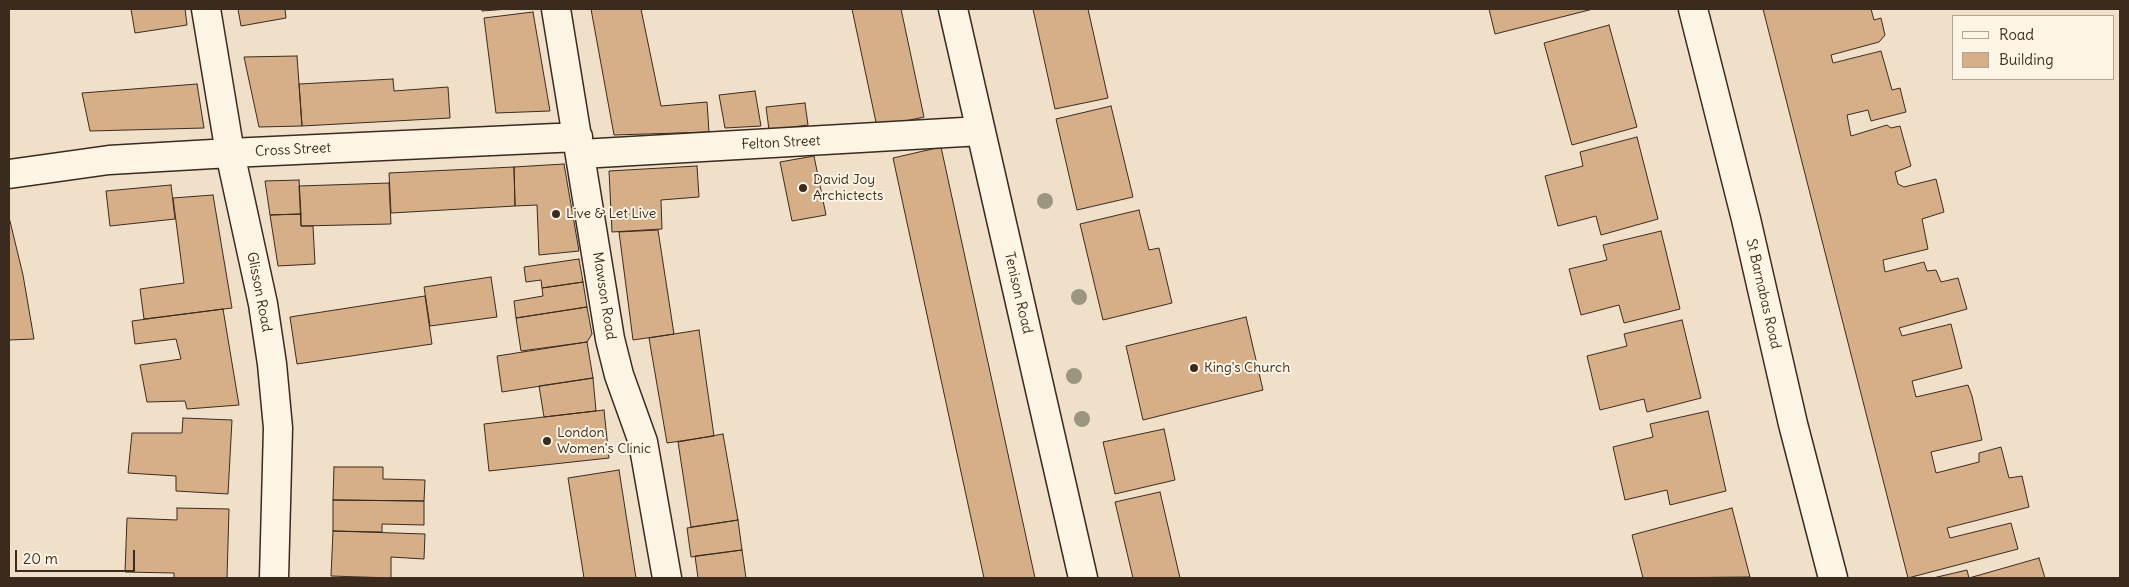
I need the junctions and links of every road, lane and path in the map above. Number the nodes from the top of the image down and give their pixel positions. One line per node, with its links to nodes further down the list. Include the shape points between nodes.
1 (206, 9): 7 (street, Glisson Road)
2 (556, 9): 6 (street, Mawson Road)
3 (953, 9): 5 (street, Tenison Road)
4 (1693, 9): 12 (street, St Barnabas Road, via 1793,424)
5 (981, 131): 6 (street, Felton Street); 11 (street, Tenison Road)
6 (579, 146): 7 (street, Cross Street); 10 (street, Mawson Road, via 610,339 643,442)
7 (230, 153): 8 (street, Cross Street, via 109,160); 9 (street, Glisson Road, via 263,304 272,364 278,428)
8 (9, 174)
9 (274, 578)
10 (667, 578)
11 (1083, 578)
12 (1834, 578)

